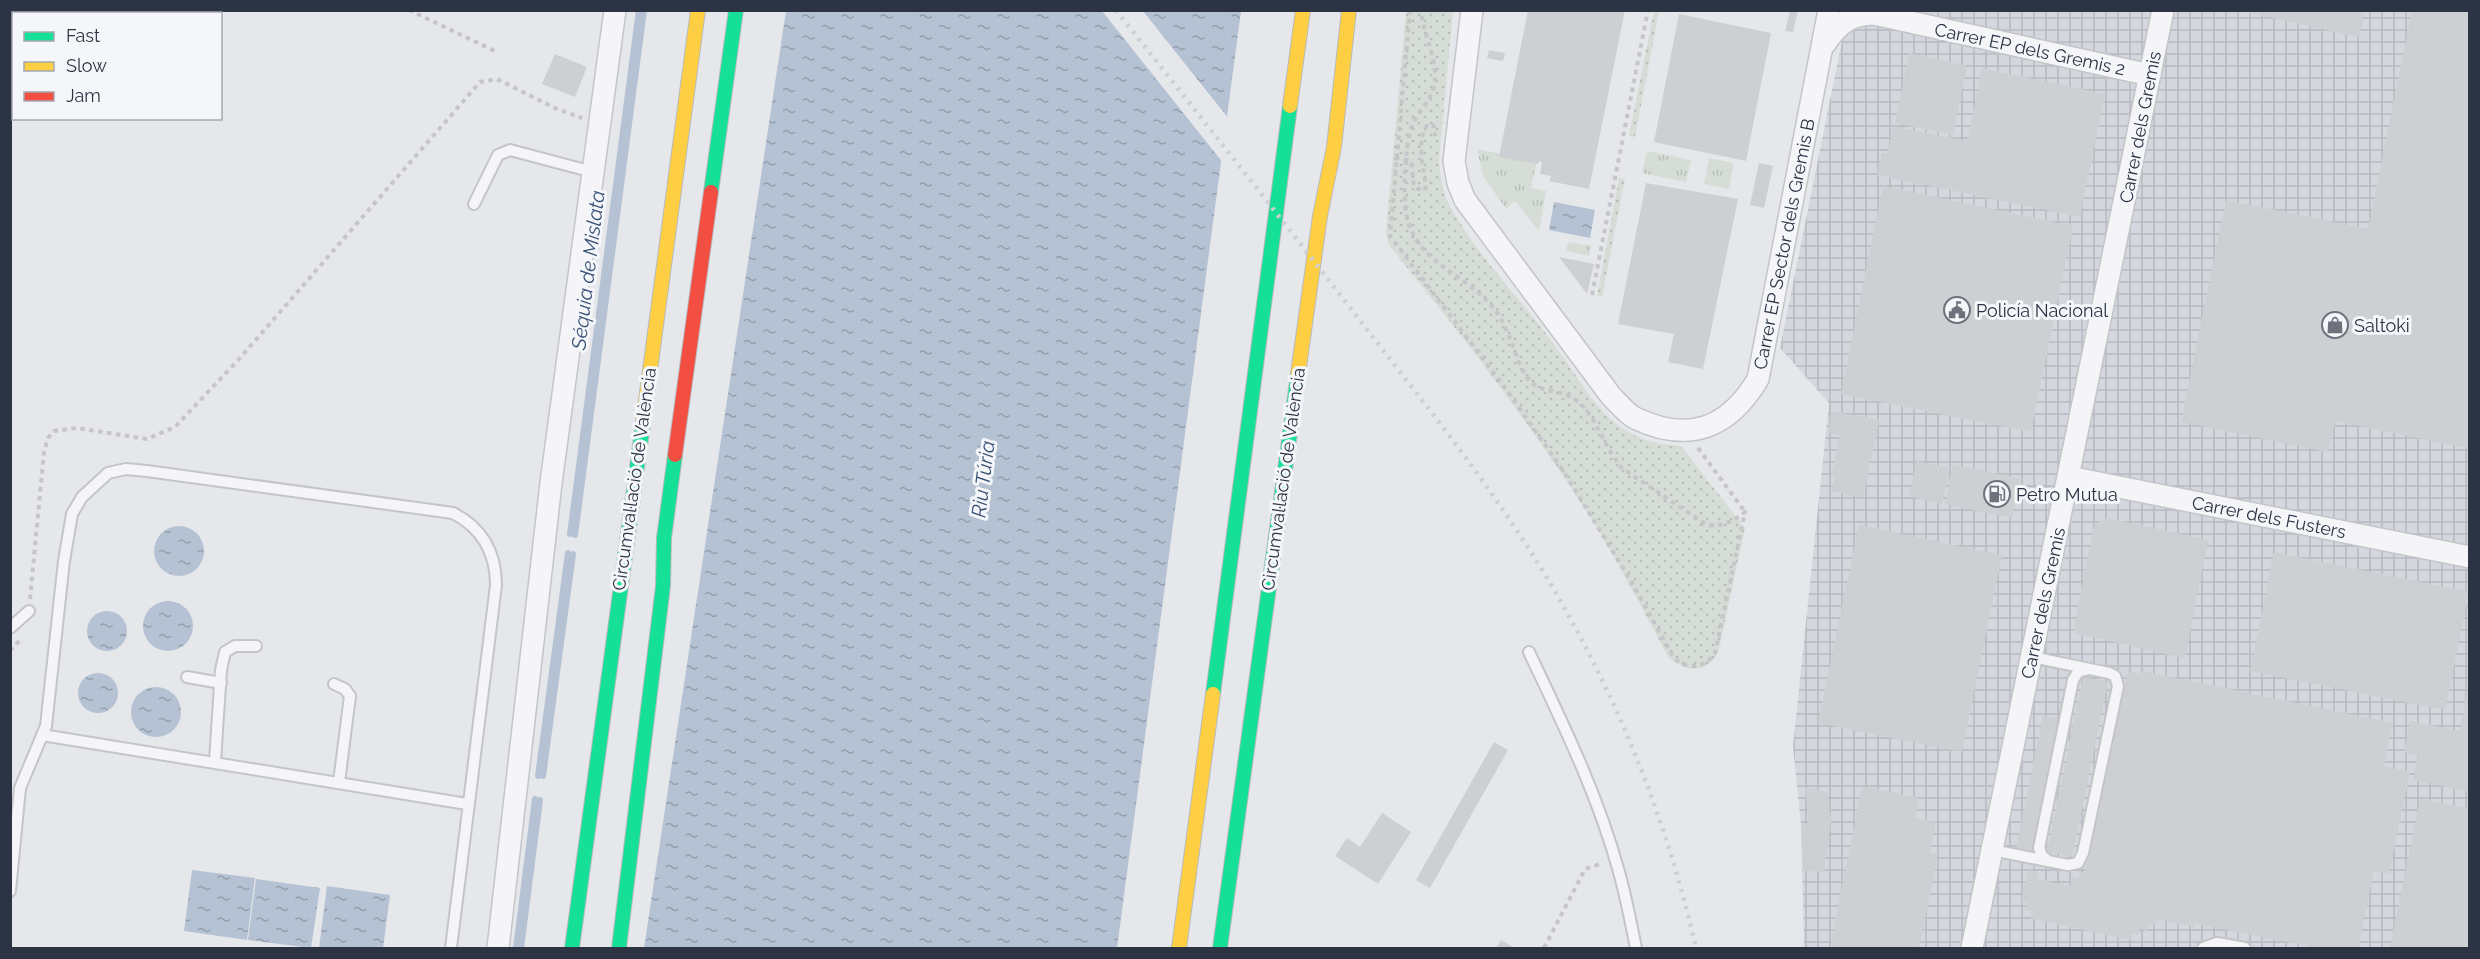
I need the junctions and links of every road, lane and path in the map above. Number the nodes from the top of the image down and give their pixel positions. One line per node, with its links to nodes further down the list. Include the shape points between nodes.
1 (409, 10): 14 (path)
2 (615, 10): 16 (street)
3 (698, 10): 51 (highway, Circumval·lació de València)
4 (736, 10): 26 (highway, Circumval·lació de València)
5 (1303, 10): 54 (highway)
6 (1410, 10): 18 (path)
7 (1472, 10): 22 (street, via 1454,161 1465,200 1611,396 1634,418)
8 (1648, 10): 21 (path)
9 (1829, 10): 13 (street, Carrer EP Sector dels Gremis B)
10 (2163, 10): 15 (street, Carrer dels Gremis)
11 (1870, 12): 13 (street, via 1841,23); 15 (street, Carrer EP dels Gremis 2)
12 (1351, 15): 55 (highway, Circumval·lació de València)
13 (1822, 48): 22 (street, Carrer EP Sector dels Gremis B, via 1758,379 1738,407 1713,426)
14 (497, 52)
15 (2150, 75): 23 (street, Carrer dels Gremis)
16 (600, 124): 19 (street); 29 (path, via 557,109 497,79 480,82 175,427 147,439 77,428 54,431 44,452)
17 (1436, 146): 18 (path, via 1435,130 1428,124 1423,131 1423,191 1414,187 1411,161)
18 (1395, 158): 25 (path, via 1390,236 1395,246 1506,389 1564,472 1670,652 1682,665 1700,665 1714,653)
19 (593, 172): 20 (lane, via 510,150 498,155); 50 (street, via 551,483)
20 (474, 204)
21 (1592, 295)
22 (1685, 436): 24 (path)
23 (2069, 477): 27 (street, Carrer dels Fusters); 34 (street, Carrer dels Gremis)
24 (1745, 512)
25 (1742, 525)
26 (664, 538): 28 (highway); 53 (highway, Circumval·lació de València, via 663,586)
27 (2469, 557)
28 (648, 586)
29 (29, 611): 30 (lane); 32 (path, via 21,641)
30 (10, 628)
31 (256, 646): 37 (lane, via 235,646 225,652)
32 (10, 651)
33 (1529, 652): 44 (lane, via 1573,743)
34 (2032, 657): 35 (lane); 43 (street, Carrer dels Gremis)
35 (2089, 669): 45 (lane, via 2078,672 2071,692 2039,848); 45 (lane, via 2115,676 2118,686 2081,859 2074,866)
36 (187, 677): 37 (lane)
37 (221, 683): 40 (lane)
38 (334, 684): 41 (lane, via 350,696)
39 (42, 735): 40 (lane); 42 (lane, via 72,514 82,496 108,473 147,471 453,513 469,521 481,534 496,568); 47 (lane, via 20,788)
40 (215, 761): 41 (lane)
41 (339, 782): 42 (lane)
42 (467, 804): 49 (lane)
43 (1992, 850): 45 (lane); 48 (street, Carrer dels Gremis)
44 (1615, 858): 56 (path, via 1585,870); 57 (lane)
45 (2050, 862)
46 (596, 883): 52 (highway)
47 (10, 891)
48 (1977, 947)
49 (451, 948)
50 (498, 948)
51 (572, 948)
52 (583, 948)
53 (619, 948)
54 (1179, 948)
55 (1220, 948)
56 (1544, 948)
57 (1636, 948)
58 (2203, 948): 59 (lane, via 2217,943)
59 (2245, 948)

